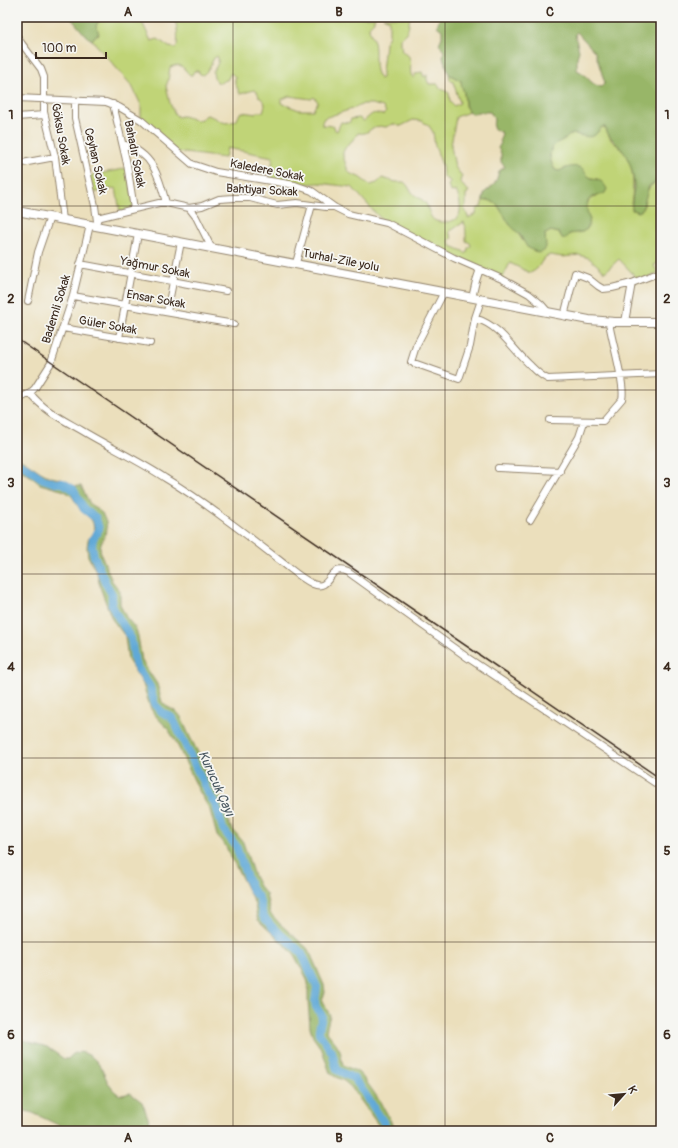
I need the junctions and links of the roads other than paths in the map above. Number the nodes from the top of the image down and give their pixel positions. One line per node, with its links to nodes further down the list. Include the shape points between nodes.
1 (17, 36): 3 (street, Göksu Sokak, via 41,69 45,85)
2 (17, 98): 3 (street, Kaledere Sokak)
3 (44, 100): 4 (street, Kaledere Sokak); 6 (street, Göksu Sokak)
4 (75, 101): 5 (street, Kaledere Sokak); 19 (street, Ceyhan Sokak, via 75,118)
5 (113, 104): 8 (street, Bahadır Sokak); 13 (street, Kaledere Sokak, via 141,120 192,164 216,172 295,184 312,191)
6 (44, 115): 7 (street); 9 (street, Göksu Sokak)
7 (17, 117)
8 (123, 144): 11 (street, via 138,151 150,162 160,180); 15 (street, Bahadır Sokak)
9 (55, 157): 10 (street); 18 (street, Göksu Sokak)
10 (17, 164)
11 (166, 203): 14 (street); 15 (street)
12 (312, 205): 13 (street, Bahtiyar Sokak); 14 (street, Bahtiyar Sokak, via 292,202 277,205 250,198 234,198 219,199); 23 (street)
13 (334, 207): 25 (street, Kaledere Sokak, via 356,217 387,224)
14 (190, 208): 22 (street)
15 (134, 209): 19 (street)
16 (17, 211): 17 (main road, Turhal-Zile yolu)
17 (50, 217): 18 (main road, Turhal-Zile yolu); 35 (street, via 38,252)
18 (63, 220): 19 (main road, Turhal-Zile yolu)
19 (94, 223): 20 (main road, Turhal-Zile yolu); 24 (street, Bademli Sokak)
20 (138, 234): 21 (main road, Turhal-Zile yolu); 27 (street)
21 (181, 242): 22 (main road, Turhal-Zile yolu); 28 (street)
22 (211, 247): 23 (main road, Turhal-Zile yolu)
23 (296, 263): 31 (main road, Turhal-Zile yolu)
24 (80, 264): 27 (street, Yağmur Sokak); 32 (street, Bademli Sokak)
25 (480, 269): 33 (street); 38 (street, Kaledere Sokak, via 529,294)
26 (661, 272): 29 (street)
27 (130, 273): 28 (street, Yağmur Sokak); 36 (street)
28 (173, 281): 30 (street, Yağmur Sokak); 37 (street)
29 (632, 283): 39 (street, via 603,289 588,278 575,273); 42 (street)
30 (226, 291)
31 (444, 292): 33 (main road, Turhal-Zile yolu); 40 (street, via 410,362 459,379 470,346)
32 (73, 296): 36 (street, Ensar Sokak); 45 (street, Bademli Sokak)
33 (472, 298): 34 (main road, Turhal-Zile yolu)
34 (482, 300): 38 (main road, Turhal-Zile yolu); 40 (street)
35 (28, 301)
36 (125, 305): 37 (street, Ensar Sokak); 46 (street)
37 (167, 312): 44 (street, Ensar Sokak)
38 (548, 312): 39 (main road, Turhal-Zile yolu)
39 (564, 316): 41 (main road, Turhal-Zile yolu)
40 (475, 318): 49 (street, via 494,327 545,378)
41 (609, 322): 42 (main road, Turhal-Zile yolu); 49 (street)
42 (625, 322): 43 (main road, Turhal-Zile yolu)
43 (661, 322)
44 (234, 324)
45 (63, 328): 46 (street, Güler Sokak); 50 (street, Bademli Sokak, via 50,365)
46 (119, 338): 47 (street, Güler Sokak)
47 (150, 343)
48 (661, 374): 49 (street)
49 (620, 376): 53 (street, via 622,399 605,421)
50 (30, 393): 51 (street); 57 (street, via 49,411 166,478 313,584 323,585 337,570 348,572 468,658)
51 (17, 400)
52 (550, 420): 53 (street)
53 (584, 422): 55 (street, via 579,437)
54 (498, 468): 55 (street)
55 (560, 471): 56 (street)
56 (530, 520)
57 (661, 787)

